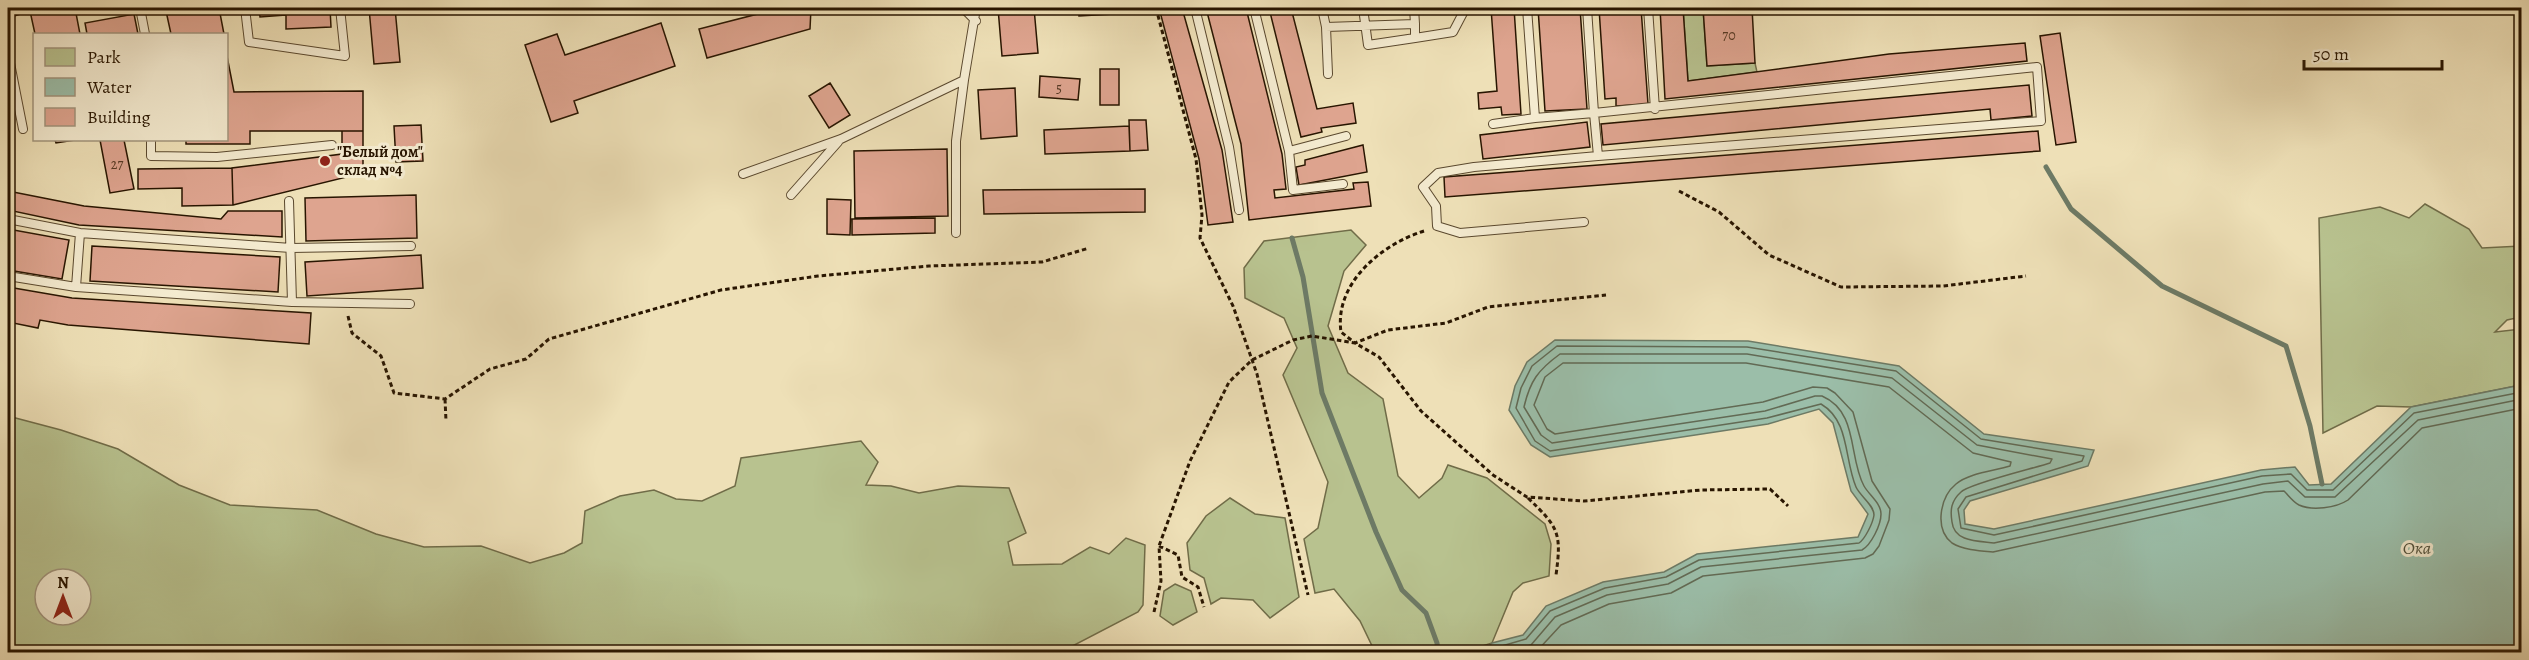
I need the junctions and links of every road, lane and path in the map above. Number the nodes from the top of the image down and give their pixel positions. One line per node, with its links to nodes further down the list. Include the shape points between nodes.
1 (140, 8): 20 (lane)
2 (245, 8): 3 (lane, via 249,42 345,56)
3 (340, 8)
4 (963, 8): 16 (lane)
5 (976, 8): 16 (lane)
6 (1155, 8): 58 (path, via 1196,159 1202,215 1200,238 1233,306)
7 (1195, 8): 41 (lane, via 1229,147)
8 (1254, 8): 34 (lane)
9 (1322, 8): 18 (lane)
10 (1363, 8): 19 (lane)
11 (1414, 8): 17 (lane)
12 (1462, 8): 21 (lane, via 1453,32)
13 (1527, 8): 27 (lane)
14 (1587, 8): 26 (lane)
15 (1648, 8): 25 (lane)
16 (976, 21): 24 (lane)
17 (1415, 24): 19 (lane); 21 (lane)
18 (1326, 27): 19 (lane); 23 (lane)
19 (1365, 27): 21 (lane, via 1368,45)
20 (145, 33)
21 (1415, 38)
22 (8, 53): 29 (lane)
23 (1328, 74)
24 (964, 80): 31 (lane); 46 (lane, via 956,141)
25 (1655, 108): 26 (lane); 35 (lane, via 2037,67 2041,121)
26 (1594, 113): 27 (lane); 35 (lane)
27 (1535, 118): 28 (lane)
28 (1493, 124)
29 (23, 129)
30 (1347, 136): 34 (lane)
31 (841, 139): 36 (lane); 39 (lane)
32 (151, 141): 33 (lane, via 151,156 217,157)
33 (332, 145)
34 (1289, 151): 37 (lane, via 1293,190)
35 (1598, 156): 44 (lane, via 1438,173 1423,186 1436,206)
36 (743, 174)
37 (1343, 184)
38 (1679, 191): 51 (path, via 1719,212 1769,255 1841,287 1943,286)
39 (791, 195)
40 (289, 201): 48 (lane)
41 (1239, 210)
42 (8, 219): 45 (lane)
43 (1584, 222): 44 (lane, via 1460,233)
44 (1437, 226): 57 (path, via 1410,235 1357,275 1344,299 1340,320 1341,332)
45 (80, 233): 48 (lane); 52 (lane)
46 (956, 233)
47 (411, 246): 48 (lane)
48 (291, 248): 54 (lane)
49 (1089, 248): 59 (path, via 1042,262 930,266 721,290 549,339 526,359 490,369)
50 (8, 276): 52 (lane)
51 (2026, 276)
52 (76, 287): 54 (lane)
53 (1606, 295): 57 (path, via 1488,307 1446,323 1388,330)
54 (292, 302): 55 (lane)
55 (345, 303): 56 (lane); 59 (path, via 352,333 381,356 394,393)
56 (410, 304)
57 (1355, 343): 58 (path, via 1312,336 1293,340); 61 (path, via 1379,357 1421,411 1493,475)
58 (1252, 360): 63 (path, via 1228,382 1190,461); 65 (path)
59 (445, 399): 60 (path)
60 (446, 421)
61 (1527, 497): 62 (path, via 1584,501 1701,490 1770,489); 64 (path, via 1552,521 1560,544)
62 (1788, 506)
63 (1159, 546): 66 (path, via 1178,555 1182,577 1198,587); 67 (path, via 1161,581)
64 (1556, 575)
65 (1308, 595)
66 (1204, 608)
67 (1154, 612)

